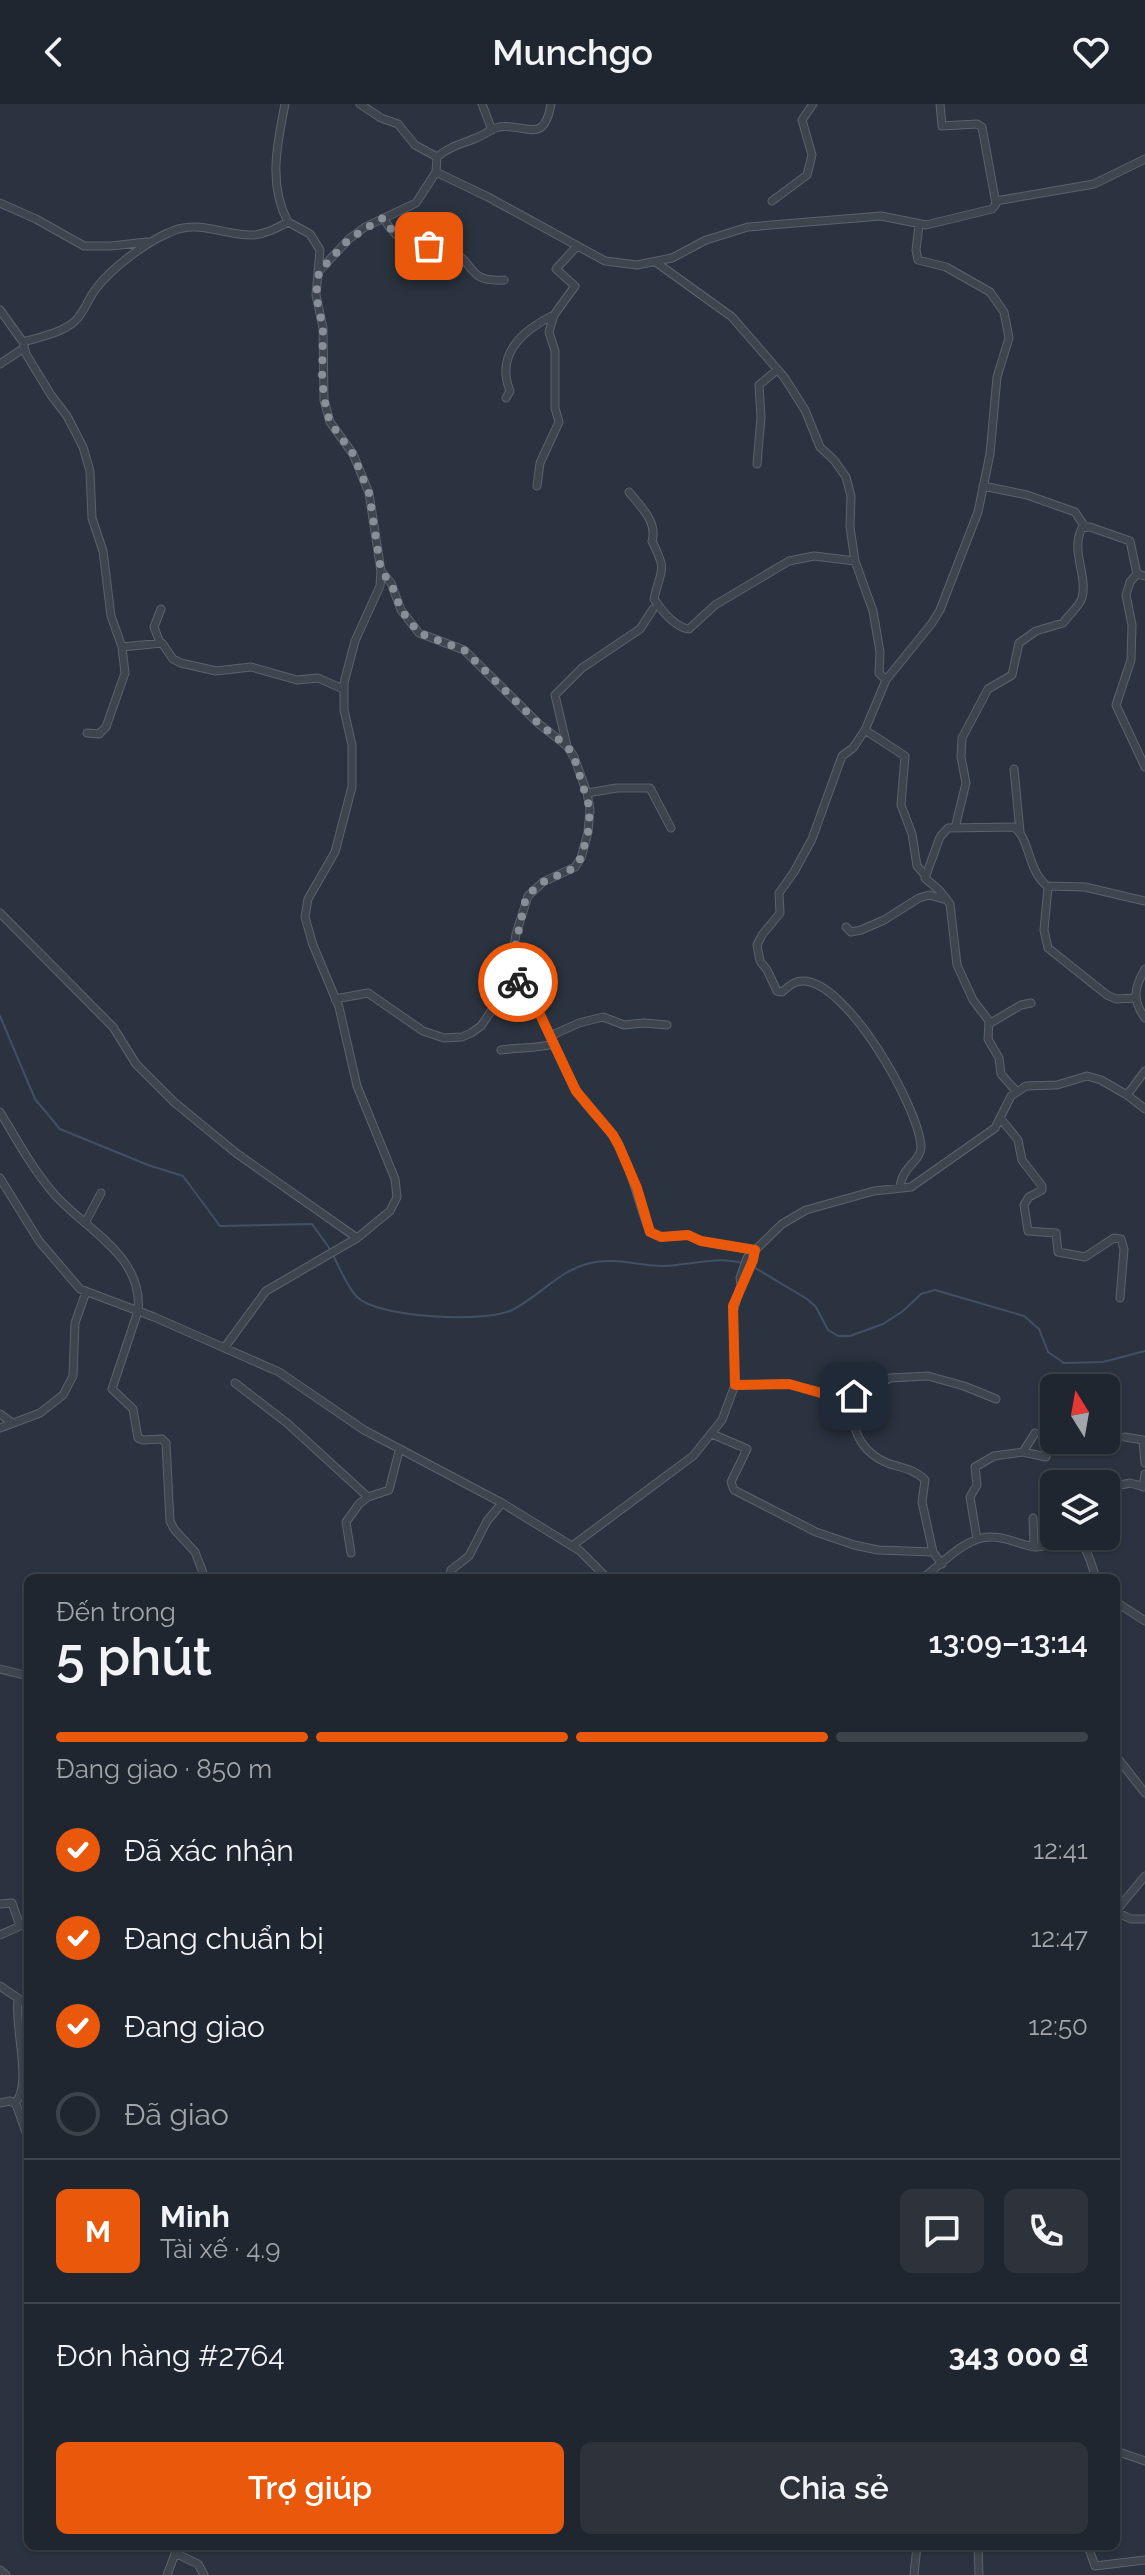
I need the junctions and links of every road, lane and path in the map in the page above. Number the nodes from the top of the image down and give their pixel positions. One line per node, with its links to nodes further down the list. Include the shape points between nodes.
1 (285, 104): 15 (street, via 274,176)
2 (360, 104): 8 (street, via 398,124 415,145)
3 (482, 104): 7 (street)
4 (551, 104): 7 (street, via 546,122 535,131)
5 (813, 104): 11 (street, via 802,120 812,153 807,175)
6 (940, 104): 12 (street, via 942,126 982,127)
7 (492, 130): 8 (street)
8 (437, 157): 10 (street)
9 (1145, 159): 12 (street, via 1094,184)
10 (436, 172): 14 (street, via 416,203); 18 (street)
11 (772, 201)
12 (996, 201): 16 (street, via 990,210)
13 (0, 203): 17 (street, via 84,246)
14 (383, 218): 20 (street, via 349,239); 21 (street, via 406,243 449,250 480,278)
15 (288, 222): 17 (street, via 253,235 186,226); 20 (street, via 319,244)
16 (919, 225): 19 (street, via 881,216 748,227); 30 (street, via 918,260 946,267 990,292 1004,312 1009,343 997,377)
17 (151, 241): 24 (street, via 102,281 76,320)
18 (577, 246): 19 (street, via 611,263); 23 (street, via 556,269 575,286)
19 (657, 263): 26 (street, via 732,317)
20 (319, 272): 34 (street, via 316,295 323,328 326,409 369,493)
21 (504, 280)
22 (0, 310): 24 (street)
23 (554, 315): 27 (street, via 532,327 506,357); 29 (street, via 549,332 559,422 540,463)
24 (24, 345): 25 (street); 39 (street, via 84,452 111,616)
25 (0, 364)
26 (777, 370): 28 (street, via 759,385); 33 (street, via 805,410 820,447 851,489)
27 (506, 398)
28 (757, 464)
29 (537, 486)
30 (983, 486): 32 (street, via 1075,512); 40 (street, via 940,610)
31 (629, 492): 33 (street, via 653,524 652,541 661,555 663,568 654,599 684,629 789,561 814,556)
32 (1085, 527): 35 (street, via 1130,541); 49 (street, via 1077,543 1081,601 1063,623 1019,643 1012,675 988,689 962,738 966,783)
33 (855, 561): 40 (street, via 873,611 879,671)
34 (381, 571): 41 (street, via 379,591 355,641); 44 (street, via 419,633 464,650)
35 (1141, 575): 45 (street, via 1130,582 1126,595 1131,660 1116,705)
36 (161, 609): 38 (street, via 154,627)
37 (653, 609): 44 (street, via 640,629 582,668 555,695)
38 (160, 643): 39 (street); 41 (street, via 177,662 216,671 251,667 297,680 318,678)
39 (122, 647): 43 (street, via 124,680 106,727 99,734)
40 (886, 680): 42 (street)
41 (343, 689): 60 (street, via 352,787 335,852 305,913)
42 (865, 730): 51 (street, via 905,756 901,805 917,866); 74 (street, via 841,759 812,839 779,893 780,913 759,939 757,952 777,991 803,981 837,997 886,1063 911,1107 921,1146 903,1173)
43 (87, 733)
44 (567, 746): 47 (street)
45 (1145, 767)
46 (1014, 769): 50 (street)
47 (587, 793): 48 (street, via 650,788); 58 (street, via 589,823 581,858 528,896)
48 (671, 828)
49 (955, 828): 50 (street, via 1011,826); 51 (street, via 940,837)
50 (1020, 832): 52 (street, via 1040,881)
51 (925, 875): 53 (street)
52 (1048, 887): 54 (street, via 1085,887); 59 (street, via 1048,948 1107,995)
53 (947, 900): 56 (street, via 927,895 861,930); 63 (street, via 957,965)
54 (1145, 901)
55 (0, 913): 77 (street, via 113,1027 136,1064 174,1102)
56 (846, 927)
57 (1145, 969): 59 (street)
58 (509, 975): 60 (street, via 485,1021 462,1037 423,1031 366,992); 65 (street, via 536,1006)
59 (1135, 998): 62 (street)
60 (335, 999): 77 (street, via 357,1086 397,1189 390,1211)
61 (1031, 1003): 63 (street)
62 (1145, 1018)
63 (989, 1024): 68 (street, via 988,1039 1001,1074)
64 (667, 1025): 65 (street, via 624,1025 603,1017 579,1023)
65 (552, 1040): 66 (street, via 537,1049); 78 (street, via 576,1091 619,1146 650,1232 661,1237 688,1235)
66 (501, 1050)
67 (1145, 1071): 69 (street)
68 (1016, 1091): 69 (street, via 1087,1076); 72 (street)
69 (1127, 1095): 70 (street)
70 (1145, 1109)
71 (0, 1112): 76 (street, via 44,1181)
72 (1001, 1119): 74 (street, via 919,1182); 80 (street, via 1018,1140 1022,1160 1042,1189 1024,1205 1028,1231 1056,1233 1058,1252 1085,1257 1114,1238 1121,1239)
73 (0, 1178): 79 (street, via 51,1257)
74 (900, 1188): 78 (street, via 806,1210 782,1224)
75 (101, 1193): 76 (street)
76 (85, 1223): 81 (street, via 122,1257 136,1288)
77 (357, 1238): 82 (street, via 265,1292)
78 (754, 1252): 84 (street, via 733,1312)
79 (86, 1292): 81 (street); 88 (street, via 75,1321 68,1387 54,1405)
80 (1120, 1298)
81 (138, 1311): 82 (street); 111 (street, via 112,1389 133,1409 138,1438 166,1443 170,1521 195,1552)
82 (225, 1347): 93 (street, via 279,1372)
83 (235, 1383): 100 (street)
84 (735, 1385): 85 (street, via 789,1384); 91 (street)
85 (850, 1396): 86 (street, via 890,1378 928,1376); 108 (street, via 852,1423 871,1454 924,1477 922,1502)
86 (996, 1399)
87 (0, 1414): 88 (street)
88 (11, 1422): 89 (street)
89 (0, 1428)
90 (1035, 1433): 94 (street)
91 (712, 1434): 104 (street, via 682,1465); 108 (street, via 746,1448 731,1482 734,1490 816,1532 854,1545)
92 (1125, 1437): 96 (street, via 1143,1440)
93 (399, 1451): 100 (street, via 389,1490); 101 (street)
94 (1023, 1452): 95 (street); 103 (street, via 994,1456 975,1467 977,1485 970,1497)
95 (1046, 1457)
96 (1145, 1463)
97 (1145, 1474): 99 (street)
98 (1120, 1485): 99 (street)
99 (1144, 1487)
100 (368, 1497): 109 (street, via 346,1522)
101 (502, 1503): 104 (street); 112 (street, via 469,1556)
102 (1033, 1518): 105 (street)
103 (977, 1539): 105 (street); 110 (street)
104 (572, 1546): 113 (street)
105 (1034, 1546): 106 (street)
106 (1040, 1547)
107 (1086, 1550): 115 (street)
108 (933, 1552): 110 (street)
109 (351, 1553)
110 (942, 1564): 114 (street)
111 (203, 1574)
112 (450, 1574)
113 (603, 1574)
114 (928, 1574)
115 (1095, 1574)
116 (1120, 1605): 117 (street)
117 (1145, 1621)
118 (0, 1669): 119 (street)
119 (24, 1675)
120 (1120, 1761): 121 (street)
121 (1145, 1793)
122 (1145, 1876): 124 (street)
123 (0, 1904): 127 (street, via 12,1903 20,1927)
124 (1120, 1907)
125 (1120, 1914): 126 (street)
126 (1145, 1919)
127 (0, 1935)
128 (0, 1986): 129 (street)
129 (18, 2000): 130 (street); 132 (street, via 23,2082)
130 (24, 2003)
131 (0, 2103): 132 (street)
132 (15, 2103): 133 (street)
133 (24, 2127)
134 (1120, 2452): 135 (street)
135 (1145, 2461)
136 (177, 2550): 143 (street); 144 (street)
137 (917, 2550): 145 (street)
138 (978, 2550): 146 (street)
139 (1089, 2550): 140 (street, via 1095,2566)
140 (1145, 2560)
141 (0, 2570): 142 (street)
142 (6, 2575)
143 (167, 2575)
144 (204, 2575)
145 (914, 2575)
146 (979, 2575)

